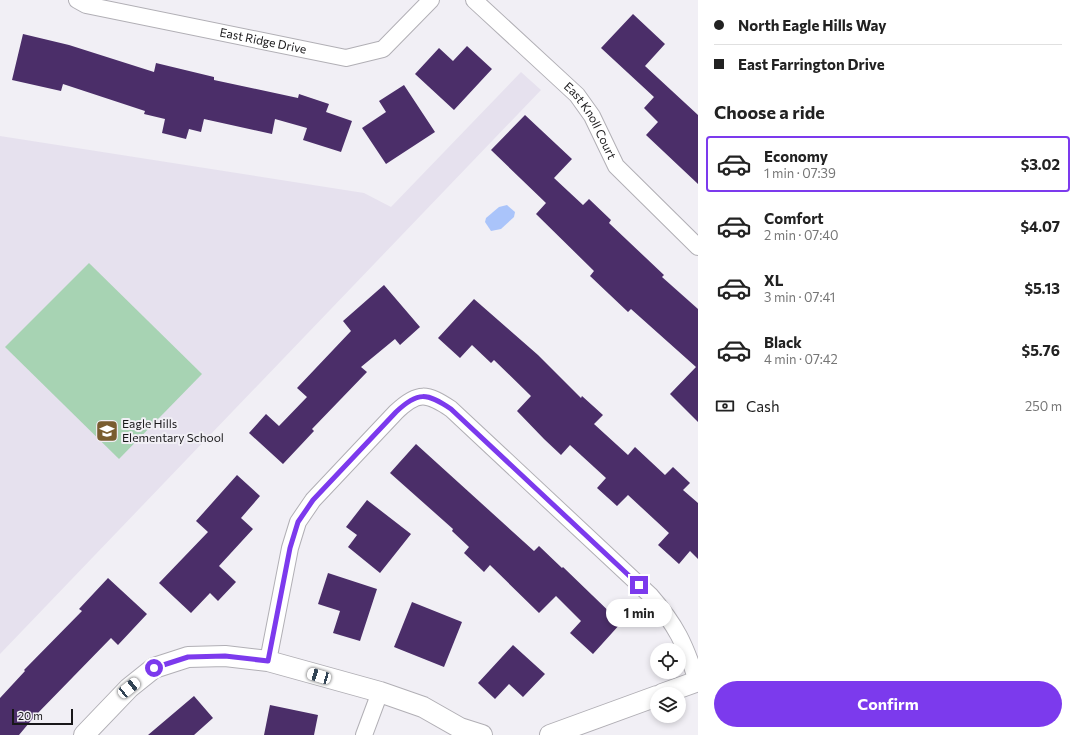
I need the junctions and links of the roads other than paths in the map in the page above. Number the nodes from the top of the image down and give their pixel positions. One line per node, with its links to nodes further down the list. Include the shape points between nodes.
1 (77, 0): 2 (street, East Ridge Drive, via 86,5 346,58 383,49)
2 (431, 0)
3 (474, 0): 4 (street, East Knoll Court, via 577,95 592,116 616,166)
4 (698, 247)
5 (268, 661): 6 (street, via 290,548 298,522 313,500 396,412 409,400 422,395 436,399 451,409 650,595 669,617 685,646); 8 (street); 10 (street, via 225,656 188,657 154,668 129,688)
6 (698, 681): 7 (street)
7 (681, 687)
8 (380, 692): 11 (street); 12 (street, via 424,707 460,728)
9 (650, 699): 13 (street)
10 (84, 735)
11 (364, 735)
12 (482, 735)
13 (550, 735)

